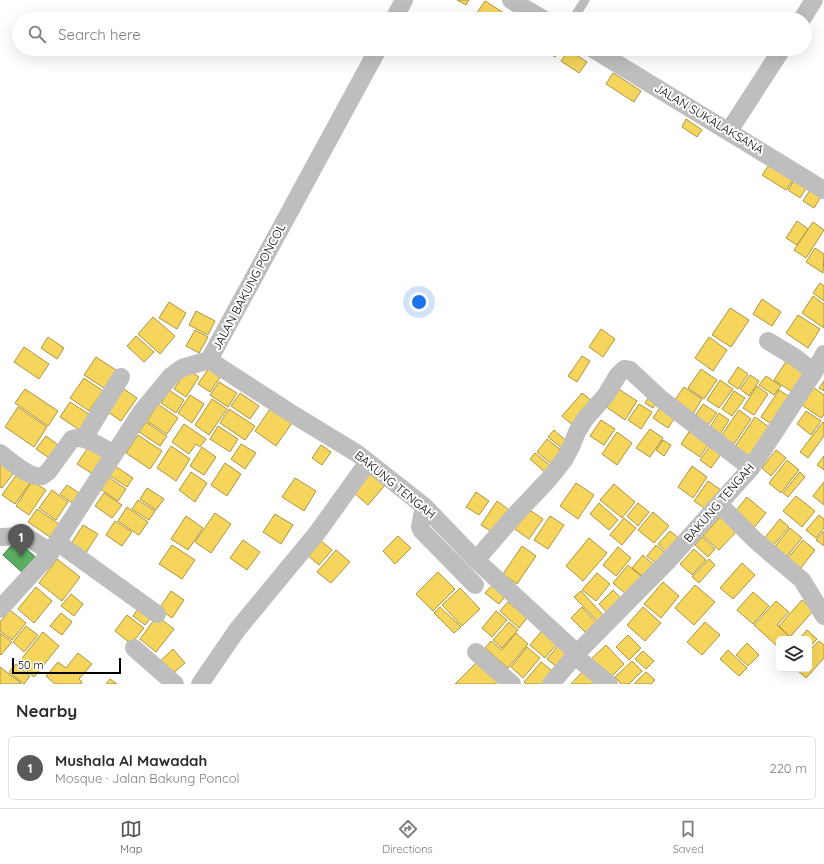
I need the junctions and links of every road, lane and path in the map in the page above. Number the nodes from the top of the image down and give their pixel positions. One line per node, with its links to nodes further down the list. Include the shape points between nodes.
1 (404, 0): 5 (street)
2 (511, 0): 6 (street)
3 (814, 0): 8 (street)
4 (583, 3): 7 (lane)
5 (398, 12)
6 (531, 12)
7 (577, 12)
8 (806, 12)
9 (374, 56): 16 (street, JALAN BAKUNG PONCOL)
10 (606, 56): 12 (street, JALAN SUKALAKSANA)
11 (778, 56): 12 (street)
12 (731, 128): 13 (street, JALAN SUKALAKSANA)
13 (824, 190)
14 (768, 341): 17 (street)
15 (824, 354): 17 (street, BAKUNG TENGAH)
16 (209, 360): 21 (street, JALAN BAKUNG PONCOL, via 182,368 171,376 142,411); 22 (street, BAKUNG TENGAH)
17 (814, 372): 23 (street, BAKUNG TENGAH)
18 (121, 377): 19 (street)
19 (84, 438): 20 (street, via 72,439 48,472 42,476 25,471); 21 (street)
20 (0, 453)
21 (114, 454): 27 (street, JALAN BAKUNG PONCOL)
22 (368, 462): 25 (street, BAKUNG TENGAH); 37 (street, via 317,533 237,630)
23 (751, 468): 24 (street, BAKUNG TENGAH); 28 (street, via 661,399 630,370 624,369 585,419 564,460)
24 (720, 505): 32 (street, via 756,541 802,580); 35 (street, BAKUNG TENGAH)
25 (424, 506): 28 (street, BAKUNG TENGAH); 29 (street, via 420,526 422,531)
26 (0, 537): 27 (street, via 24,536)
27 (54, 547): 30 (street, JALAN BAKUNG PONCOL); 31 (street)
28 (476, 560): 35 (street, BAKUNG TENGAH)
29 (475, 585)
30 (0, 610)
31 (157, 614)
32 (824, 616)
33 (134, 648): 36 (street)
34 (476, 652): 38 (street)
35 (576, 655): 39 (street, BAKUNG TENGAH); 40 (street, BAKUNG TENGAH)
36 (175, 684)
37 (200, 684)
38 (512, 684)
39 (551, 684)
40 (609, 684)

